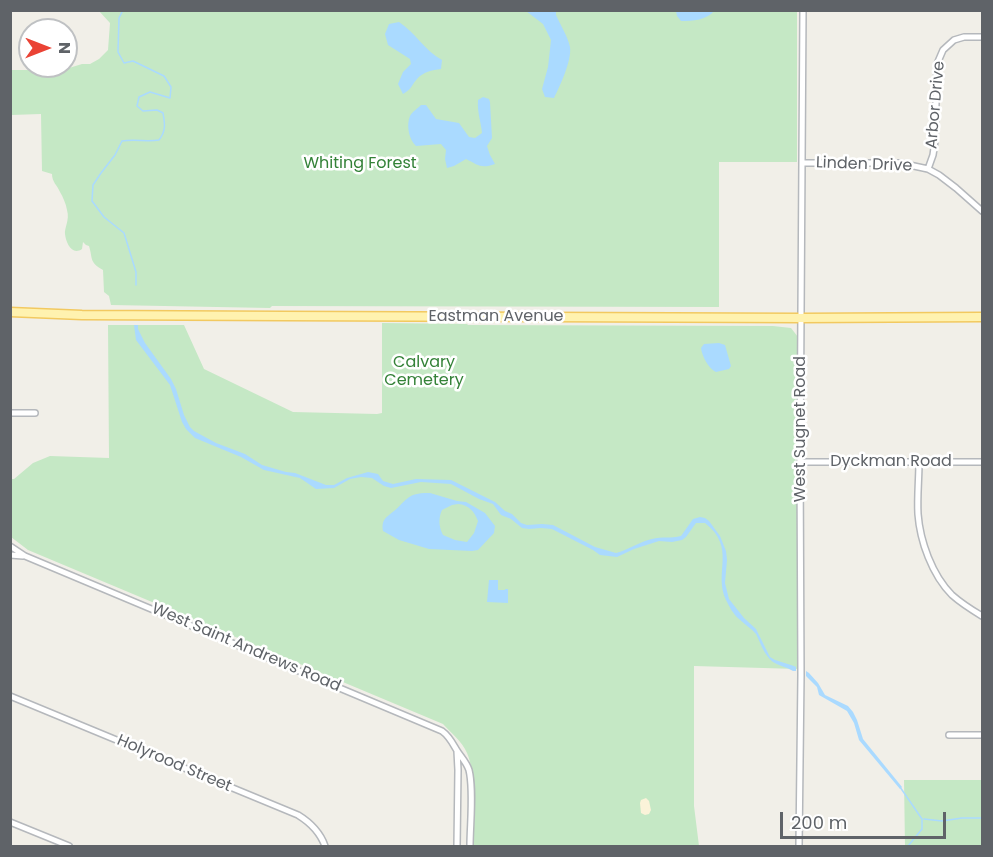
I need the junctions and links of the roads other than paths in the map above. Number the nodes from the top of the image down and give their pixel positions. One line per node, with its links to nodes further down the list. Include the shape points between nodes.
1 (803, 10): 3 (street, West Sugnet Road)
2 (982, 37): 4 (street, Arbor Drive, via 954,40 936,64 936,141)
3 (802, 163): 4 (street, Linden Drive, via 900,163); 8 (street, West Sugnet Road)
4 (928, 169): 5 (street, Linden Drive)
5 (982, 211)
6 (10, 312): 8 (main road, Eastman Avenue)
7 (982, 317): 8 (main road, Eastman Avenue)
8 (802, 318): 11 (street, West Sugnet Road)
9 (10, 413): 10 (street)
10 (35, 413)
11 (800, 462): 12 (street, Dyckman Road); 27 (street, West Sugnet Road)
12 (919, 462): 13 (street, Dyckman Road); 17 (street, via 918,514 928,554 952,594)
13 (982, 462)
14 (10, 546): 16 (street, West Saint Andrews Road)
15 (10, 555): 16 (street, West Saint Andrews Road)
16 (25, 556): 21 (street, West Saint Andrews Road, via 434,726 449,737)
17 (982, 616)
18 (10, 696): 24 (street, Holyrood Street, via 298,815 313,825)
19 (949, 735): 20 (street)
20 (982, 735)
21 (457, 751): 25 (street); 26 (street, West Saint Andrews Road, via 464,758 471,784)
22 (10, 822): 23 (street)
23 (69, 846)
24 (326, 846)
25 (457, 846)
26 (470, 846)
27 (799, 846)

